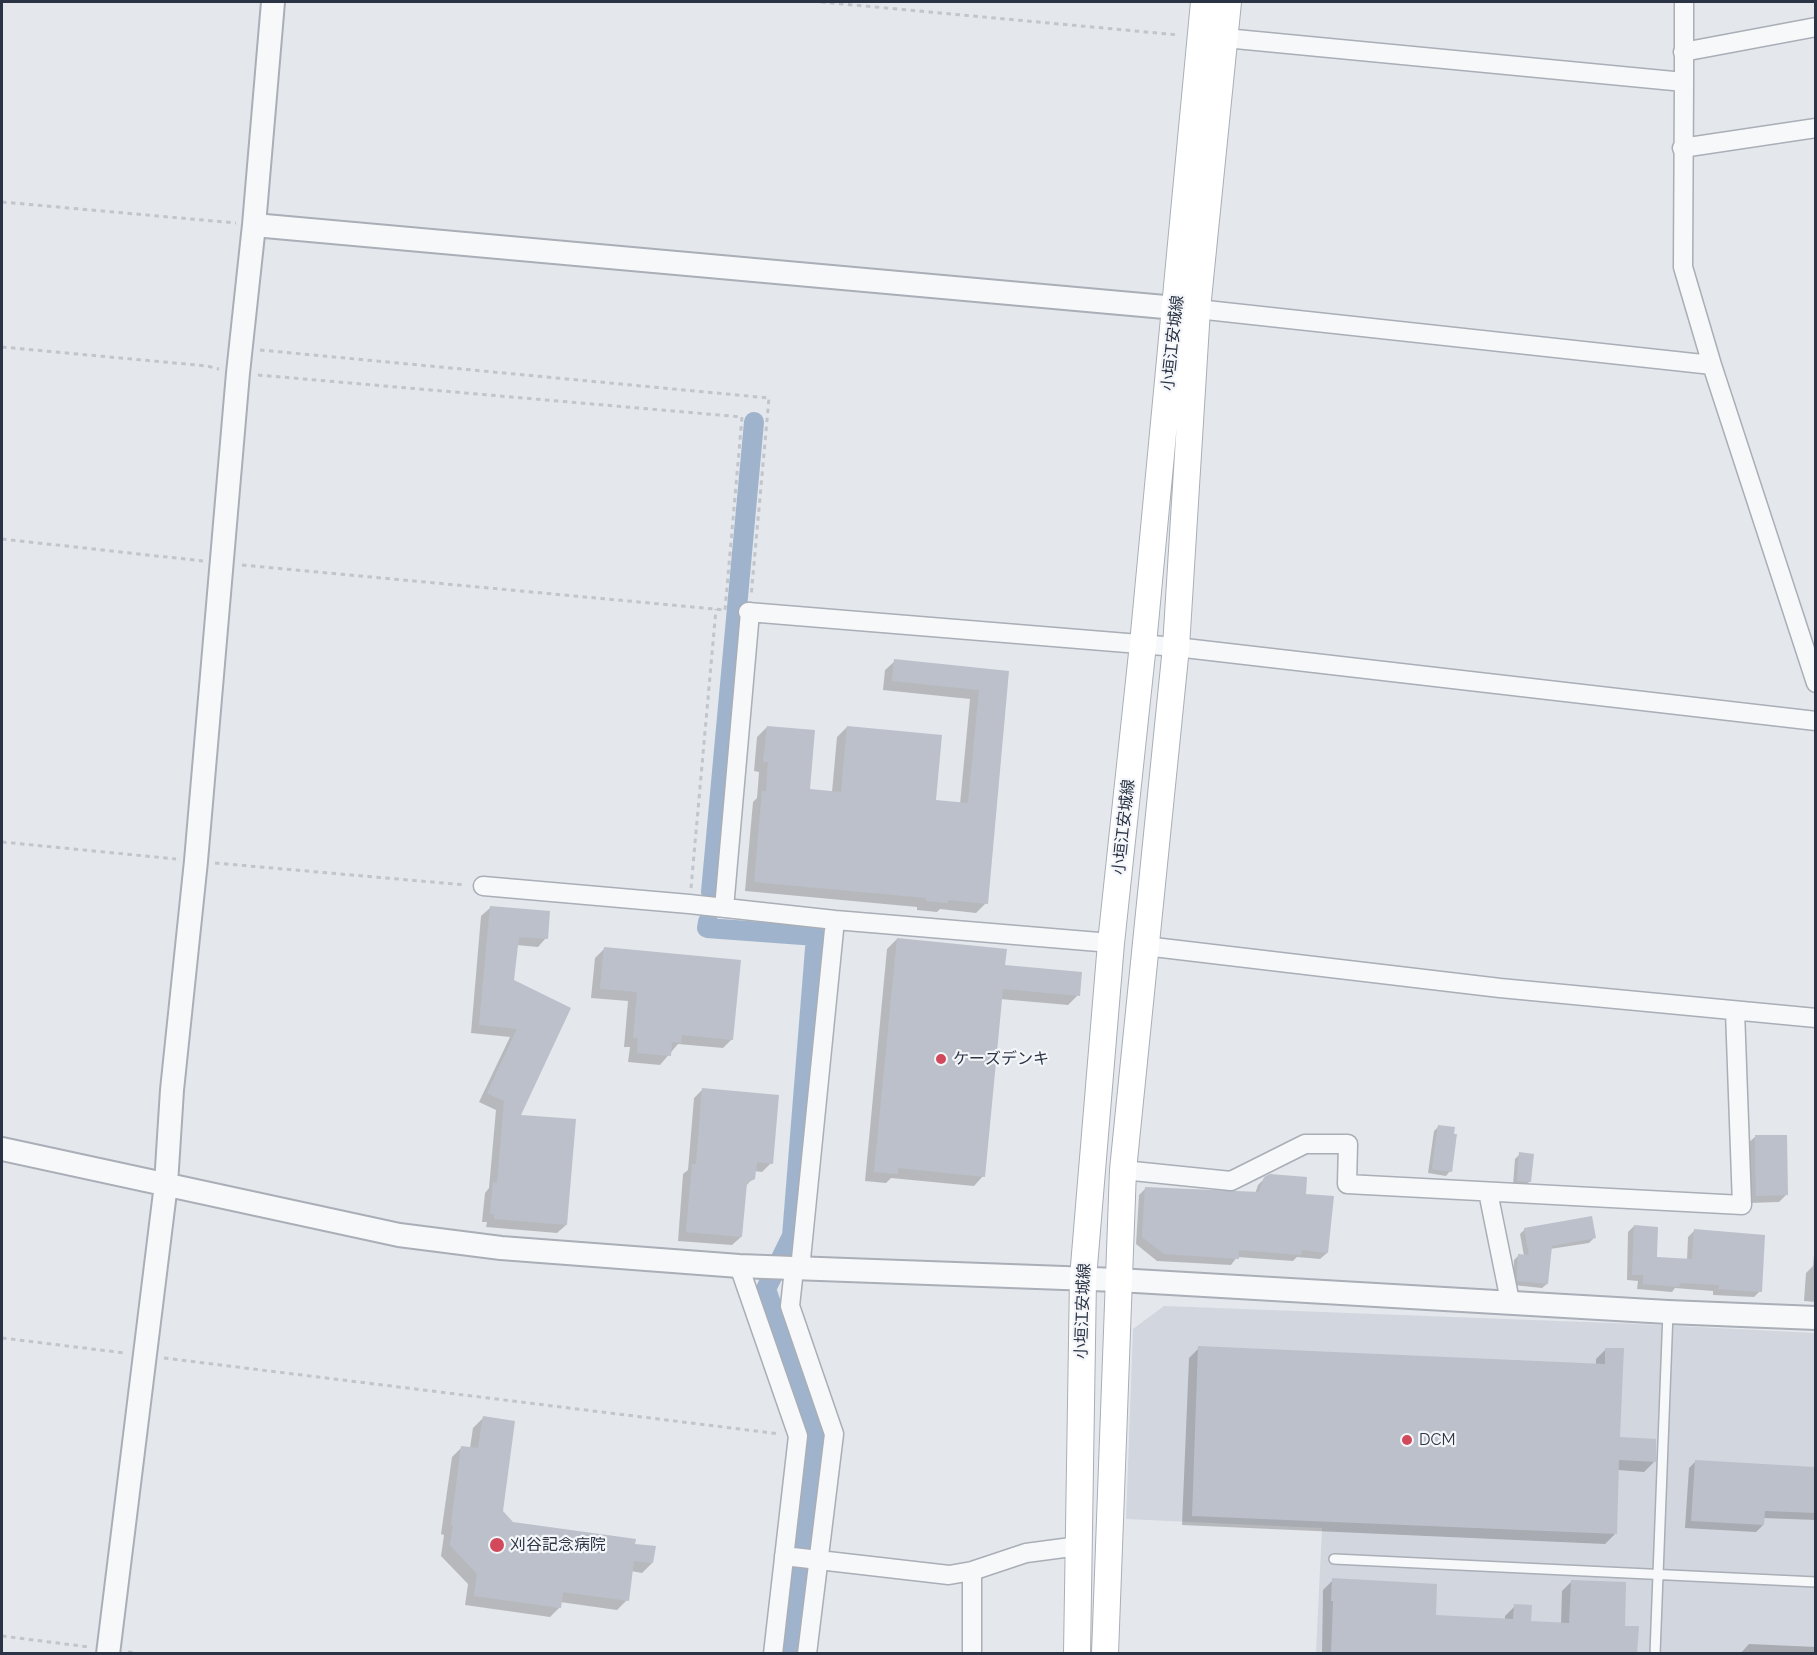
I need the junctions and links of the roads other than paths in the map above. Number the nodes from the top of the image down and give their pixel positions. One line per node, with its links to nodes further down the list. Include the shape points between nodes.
1 (273, 2): 11 (street)
2 (1204, 2): 6 (main road, 小垣江安城線)
3 (1228, 2): 6 (main road, 小垣江安城線)
4 (1684, 2): 7 (street)
5 (1815, 27): 7 (street)
6 (1213, 38): 8 (street); 12 (main road, 小垣江安城線)
7 (1683, 52): 8 (street)
8 (1684, 82): 10 (street)
9 (1815, 128): 10 (street)
10 (1682, 148): 13 (street, via 1683,267)
11 (254, 225): 12 (street); 27 (street)
12 (1187, 309): 13 (street); 14 (main road, 小垣江安城線); 15 (main road, 小垣江安城線)
13 (1712, 365): 16 (street)
14 (1143, 644): 15 (street); 19 (street, via 749,612); 21 (main road, 小垣江安城線)
15 (1176, 647): 17 (street); 22 (main road, 小垣江安城線)
16 (1815, 682)
17 (1815, 721)
18 (483, 886): 19 (street)
19 (724, 908): 20 (street)
20 (835, 920): 21 (street); 30 (street)
21 (1112, 943): 31 (main road, 小垣江安城線)
22 (1145, 946): 23 (street); 26 (main road, 小垣江安城線)
23 (1735, 1011): 24 (street); 28 (street, via 1742,1205)
24 (1815, 1018)
25 (2, 1149): 27 (street)
26 (1123, 1170): 28 (street, via 1231,1181 1305,1144 1348,1144 1347,1184); 32 (main road, 小垣江安城線)
27 (166, 1184): 29 (street, via 399,1235 501,1248); 43 (street)
28 (1488, 1192): 33 (street)
29 (740, 1266): 30 (street); 37 (street, via 798,1436)
30 (796, 1269): 31 (street); 39 (street, via 790,1306 834,1434)
31 (1083, 1278): 32 (street); 36 (main road, 小垣江安城線)
32 (1118, 1280): 33 (street); 48 (main road, 小垣江安城線)
33 (1510, 1301): 34 (street)
34 (1668, 1312): 35 (street); 41 (lane)
35 (1815, 1318)
36 (1079, 1546): 40 (street, via 1026,1553); 47 (main road, 小垣江安城線)
37 (785, 1556): 39 (street); 44 (street)
38 (1334, 1559): 41 (lane)
39 (818, 1560): 40 (street, via 949,1575); 45 (street)
40 (972, 1571): 46 (street)
41 (1659, 1574): 42 (lane); 49 (lane)
42 (1815, 1582)
43 (108, 1651)
44 (773, 1653)
45 (807, 1653)
46 (972, 1653)
47 (1077, 1653)
48 (1105, 1653)
49 (1655, 1653)

